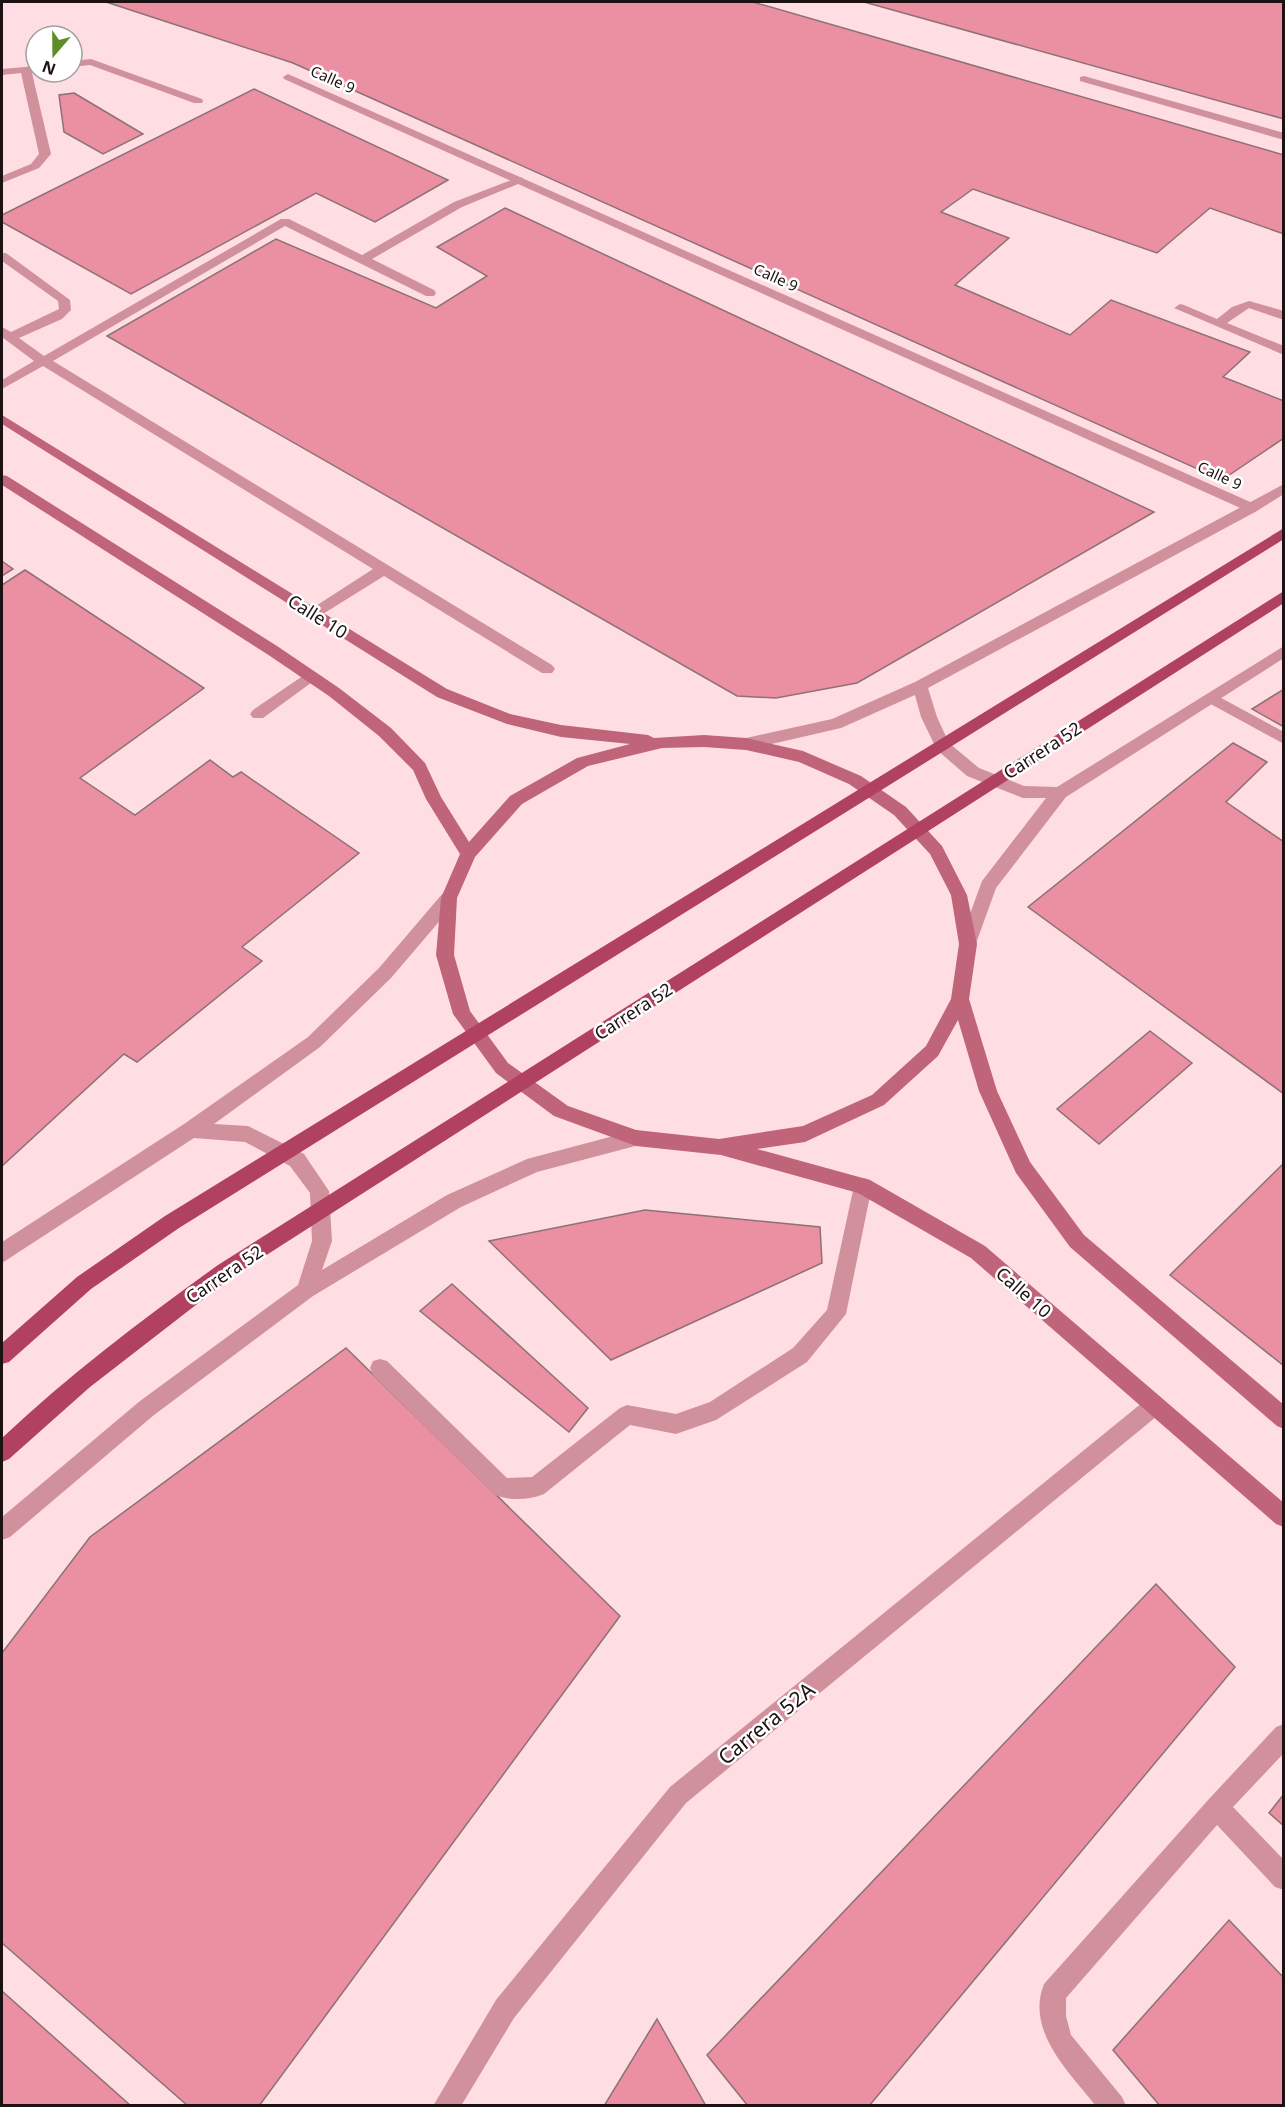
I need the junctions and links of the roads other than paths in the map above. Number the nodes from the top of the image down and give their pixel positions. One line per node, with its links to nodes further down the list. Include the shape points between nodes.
1 (84, 63): 7 (street)
2 (24, 70): 3 (street)
3 (2, 72)
4 (288, 77): 10 (street, Calle 9)
5 (1084, 79): 8 (street)
6 (33, 84): 9 (street, via 45,154 35,166)
7 (198, 101)
8 (1284, 137)
9 (2, 180)
10 (519, 180): 12 (street, via 458,203); 24 (street, Calle 9)
11 (2, 256): 17 (street, via 64,300 65,310)
12 (364, 259): 13 (street); 19 (street, via 285,221)
13 (430, 292)
14 (1180, 308): 16 (street)
15 (1284, 316): 16 (street, via 1246,303)
16 (1218, 324): 18 (street)
17 (6, 334): 19 (street)
18 (1284, 351)
19 (44, 361): 20 (street); 26 (street)
20 (2, 385)
21 (2, 419): 28 (main road, Calle 10)
22 (2, 479): 31 (main road)
23 (1284, 488): 24 (street)
24 (1252, 508): 32 (street)
25 (1284, 532): 49 (main road, via 172,1222 84,1283)
26 (382, 570): 28 (street); 30 (street)
27 (1284, 596): 53 (main road, Carrera 52, via 225,1271 133,1338 45,1410)
28 (313, 614): 36 (main road, Calle 10, via 442,693 507,719 561,731)
29 (1284, 651): 33 (street)
30 (547, 669)
31 (310, 676): 34 (street); 39 (main road, via 385,732 419,767)
32 (920, 686): 37 (street, via 836,724); 38 (street, via 943,746 973,771 1023,792)
33 (1212, 698): 35 (street); 38 (street)
34 (258, 714)
35 (1284, 739)
36 (662, 742): 37 (main road); 39 (main road, via 583,762 516,800)
37 (746, 744): 41 (main road, via 803,757 855,780 900,811 936,850 959,895)
38 (1060, 793): 41 (street, via 988,886)
39 (468, 854): 40 (main road)
40 (449, 898): 43 (street, via 385,973 314,1042); 44 (main road, via 445,955 462,1014 502,1068 561,1111)
41 (968, 944): 42 (main road)
42 (960, 999): 45 (main road, via 932,1051 878,1100 805,1134); 52 (main road, via 988,1091 1023,1167 1077,1241)
43 (191, 1130): 47 (street); 48 (street, via 248,1134 297,1160 319,1191 322,1241)
44 (636, 1138): 45 (main road); 48 (street, via 534,1165 454,1201)
45 (719, 1147): 46 (main road, Calle 10)
46 (863, 1186): 50 (street, via 836,1314 800,1355 716,1410 696,1418 676,1424 627,1415 536,1487 503,1488); 51 (main road, Calle 10, via 978,1252)
47 (2, 1254)
48 (306, 1290): 55 (street, via 147,1408)
49 (2, 1355)
50 (380, 1368)
51 (1155, 1405): 54 (main road, Calle 10); 59 (street, Carrera 52A, via 678,1795 505,2009)
52 (1284, 1419)
53 (2, 1452)
54 (1284, 1517)
55 (2, 1530)
56 (1284, 1735): 57 (street)
57 (1217, 1807): 58 (street); 60 (street, via 1053,1993 1053,2016 1061,2042)
58 (1284, 1878)
59 (446, 2106)
60 (1113, 2106)

